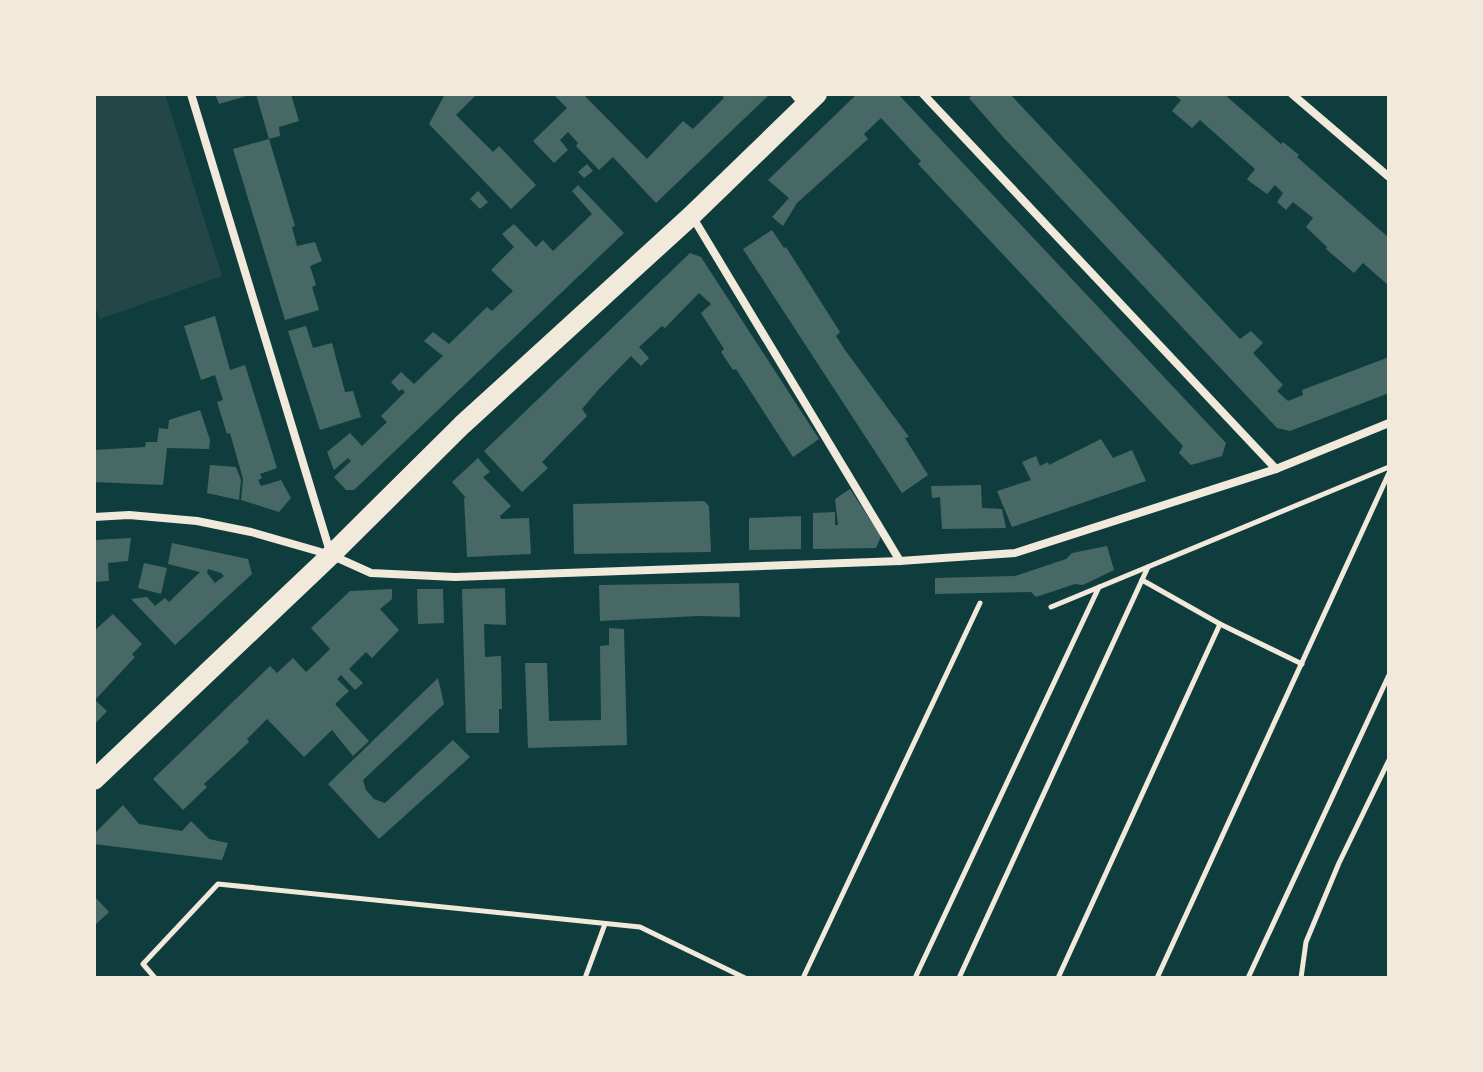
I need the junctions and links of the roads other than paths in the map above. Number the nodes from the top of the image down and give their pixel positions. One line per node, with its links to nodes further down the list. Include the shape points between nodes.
1 (191, 94): 10 (street)
2 (923, 94): 8 (street)
3 (1292, 94): 5 (street)
4 (805, 98): 6 (main road)
5 (1389, 177)
6 (691, 216): 10 (main road, via 462,425); 11 (street)
7 (1389, 423): 8 (street)
8 (1276, 469): 11 (street, via 1015,553)
9 (94, 517): 10 (street, via 197,521)
10 (331, 555): 11 (street, via 371,573 455,577); 12 (main road)
11 (900, 561)
12 (94, 780)

